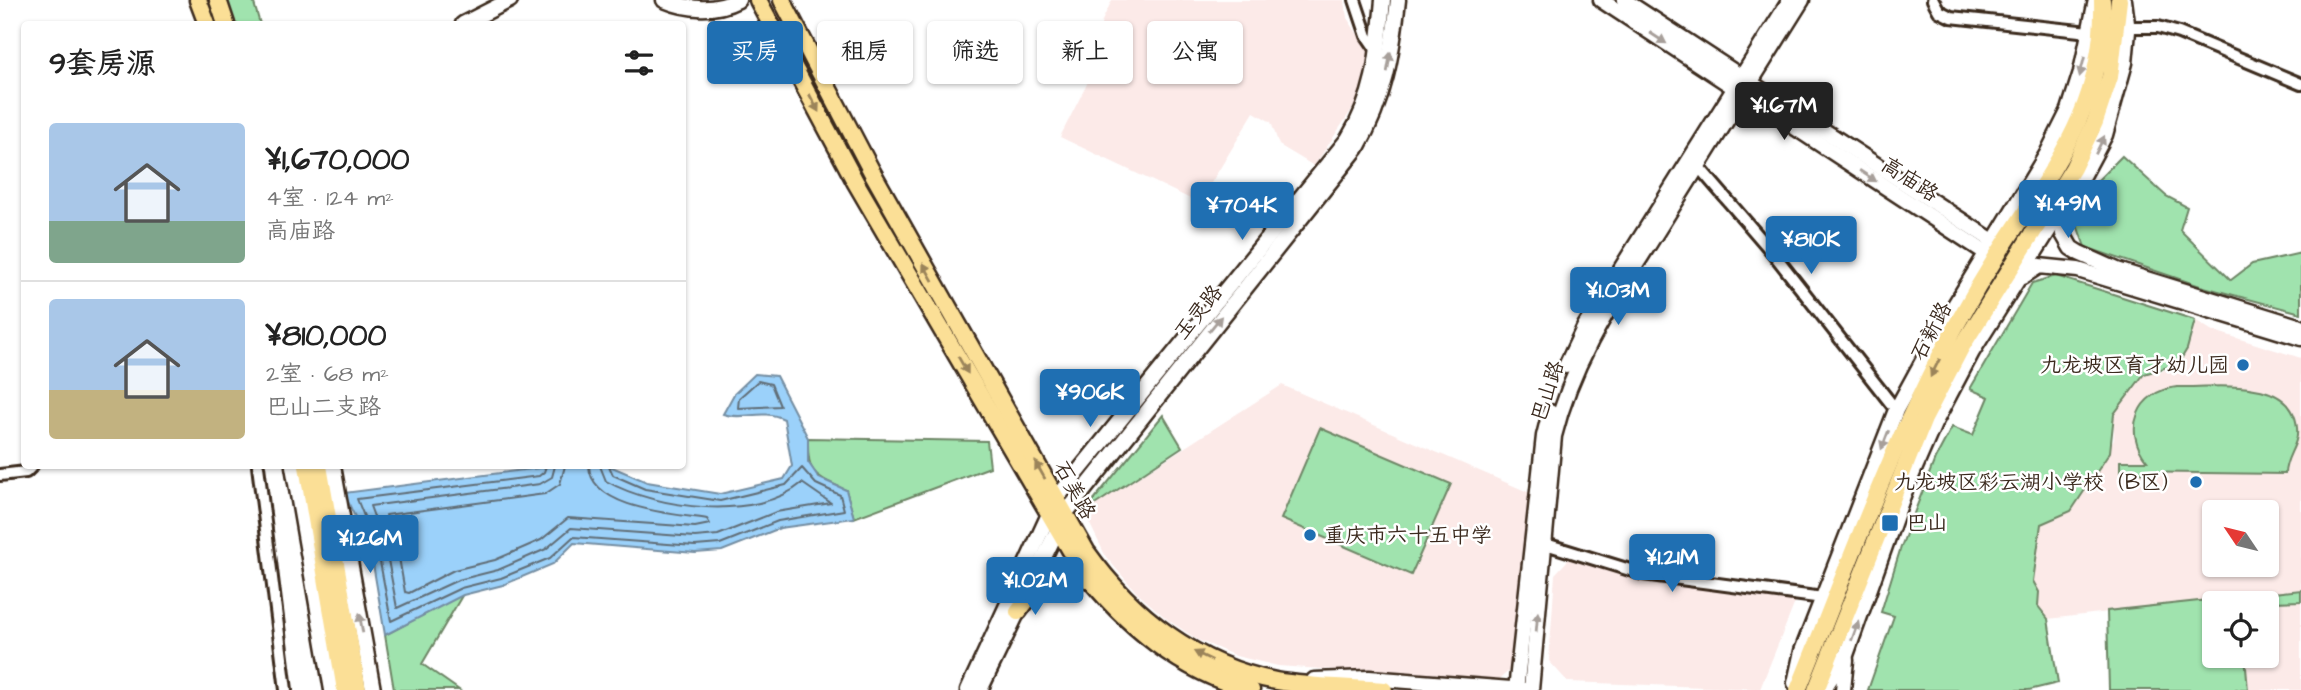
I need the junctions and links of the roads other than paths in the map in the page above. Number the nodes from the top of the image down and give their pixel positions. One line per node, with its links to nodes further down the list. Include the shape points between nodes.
1 (198, 0): 20 (main road)
2 (218, 0): 21 (main road)
3 (510, 0): 22 (street)
4 (664, 0): 5 (street, via 709,9)
5 (738, 0)
6 (758, 0): 45 (main road, 石美路, one-way to 45, via 856,183)
7 (782, 0): 45 (main road, 石美路, one-way to 7)
8 (1355, 0): 25 (street, via 1367,36)
9 (1383, 0): 25 (street, 玉灵路)
10 (1398, 0): 28 (street, 玉灵路, one-way to 10, via 1375,117 1384,89)
11 (1601, 0): 27 (street, 高庙路, one-way to 27)
12 (1624, 0): 27 (street, 高庙路)
13 (1790, 0): 27 (street, 巴山路)
14 (1802, 0): 27 (street, 巴山路)
15 (1933, 0): 24 (street, via 1939,11 1951,17)
16 (2096, 0): 24 (street)
17 (2102, 0): 64 (main road, 石新路, one-way to 64, via 2103,29 2082,117 2060,161 1969,305 1909,419)
18 (2119, 0): 65 (main road, 石新路, via 2110,77 2095,122 2073,168 1961,348 1924,419)
19 (2124, 0): 23 (street)
20 (206, 21)
21 (225, 21)
22 (469, 21)
23 (2128, 27): 26 (street, via 2158,27 2179,33); 30 (street, one-way to 23, via 2094,156 2114,109 2124,72)
24 (2089, 32): 31 (street, one-way to 31, via 2069,110)
25 (1378, 52): 28 (street, 玉灵路, via 1373,84)
26 (2301, 84)
27 (1742, 85): 29 (street, 巴山路); 31 (street, 高庙路); 46 (street, 巴山路, via 1591,317 1567,362 1544,436)
28 (1353, 144): 45 (street, 玉灵路)
29 (1698, 166): 37 (street); 46 (street, 巴山路, via 1576,366 1554,436)
30 (2065, 205): 33 (street, via 2062,228 2071,248); 34 (street)
31 (1990, 247): 37 (street)
32 (2078, 270): 33 (street, via 2070,262 2074,257); 34 (street, via 2039,266); 36 (street)
33 (2117, 270): 35 (street)
34 (2013, 285): 50 (street, one-way to 34, via 1904,493 1934,424)
35 (2301, 327)
36 (2301, 338)
37 (1896, 410): 48 (street, one-way to 48)
38 (29, 469): 44 (street)
39 (258, 469): 53 (street)
40 (294, 469): 54 (street)
41 (308, 469): 55 (main road)
42 (320, 469): 56 (main road)
43 (334, 469): 57 (street, one-way to 43)
44 (0, 475)
45 (1057, 513): 47 (main road, 石美路); 49 (street); 51 (main road, 石美路, one-way to 45, via 1233,670 1195,653 1154,624 1102,574); 58 (street)
46 (1539, 542): 48 (street, via 1643,574); 62 (street, 巴山路); 63 (street, 巴山路, one-way to 46)
47 (1094, 586): 49 (main road, via 1070,570 1049,571); 60 (main road, 石美路, via 1138,631 1164,650 1229,685)
48 (1823, 598): 64 (street, via 1802,651)
49 (1018, 612): 59 (street)
50 (1846, 656): 66 (street); 67 (street)
51 (1277, 681): 52 (main road, 石美路); 62 (street, via 1369,678)
52 (1364, 688): 61 (main road, 石美路)
53 (286, 690)
54 (332, 690)
55 (345, 690)
56 (358, 690)
57 (373, 690)
58 (968, 690)
59 (981, 690)
60 (1251, 690)
61 (1384, 690)
62 (1516, 690): 63 (street)
63 (1528, 690)
64 (1796, 690)
65 (1816, 690)
66 (1823, 690)
67 (1843, 690)

